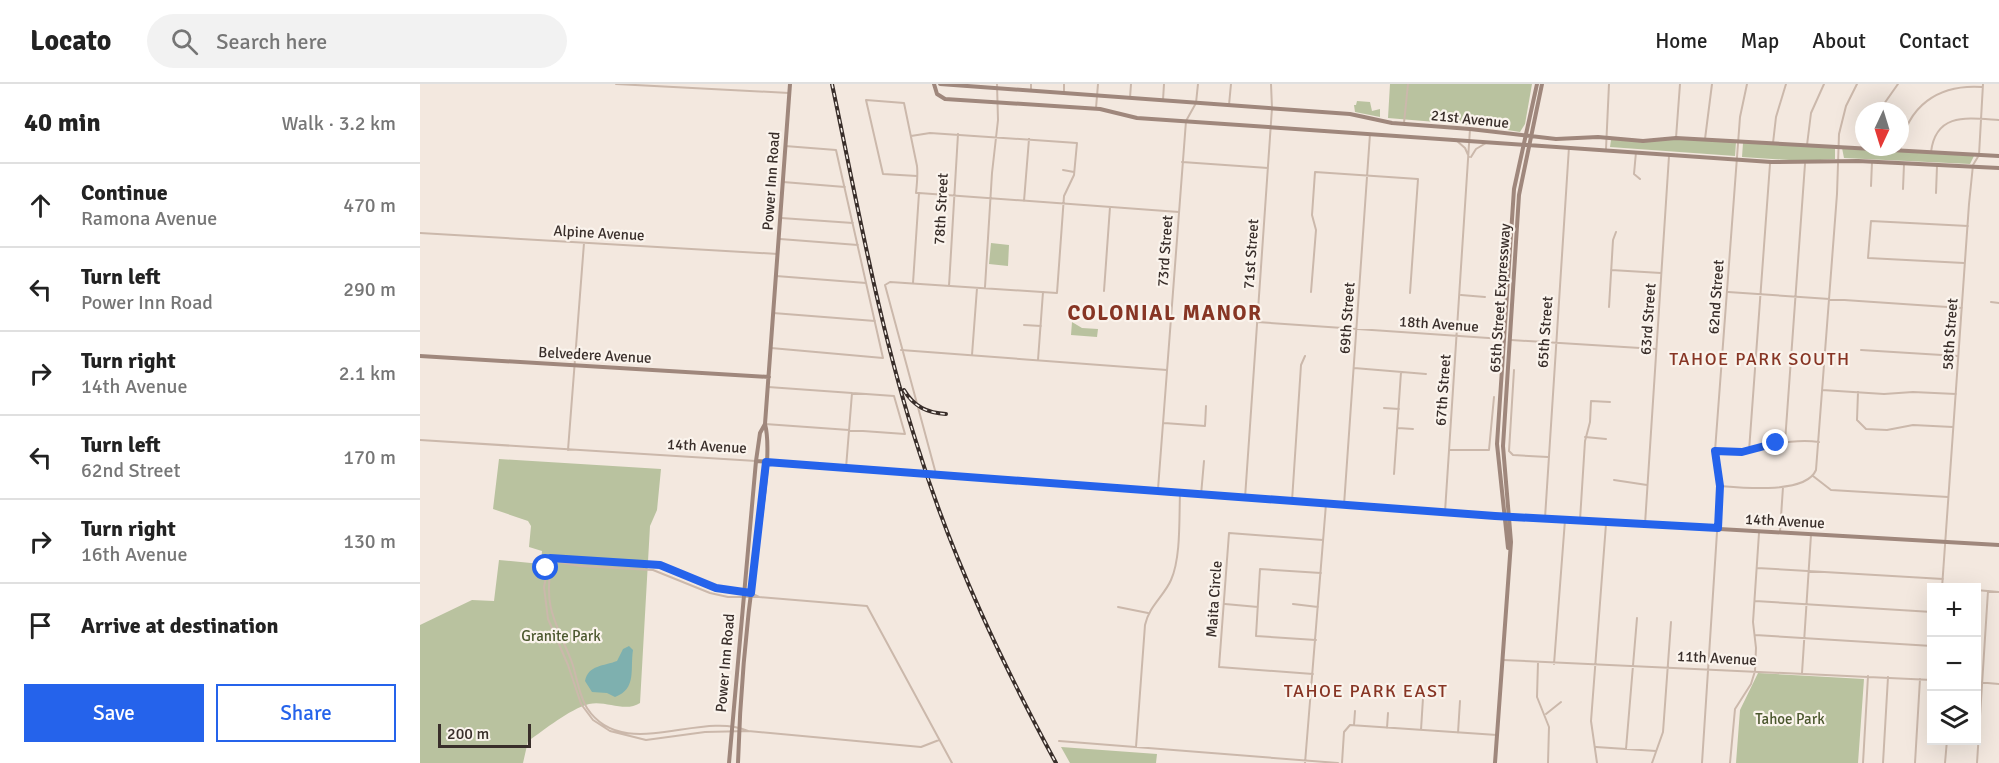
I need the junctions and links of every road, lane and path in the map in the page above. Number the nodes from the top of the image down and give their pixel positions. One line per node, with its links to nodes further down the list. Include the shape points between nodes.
1 (615, 84): 29 (street)
2 (790, 84): 29 (street, Power Inn Road)
3 (934, 84): 31 (street)
4 (940, 84): 24 (street, 21st Avenue)
5 (1031, 84): 28 (street)
6 (1065, 84): 30 (street)
7 (1098, 84): 32 (street)
8 (1131, 84): 33 (street)
9 (1164, 84): 34 (street)
10 (1198, 84): 37 (street, 73rd Street)
11 (1230, 84): 38 (street)
12 (1271, 84): 39 (street, 71st Street)
13 (1408, 84): 45 (street)
14 (1537, 84): 51 (street, 65th Street Expressway)
15 (1542, 84): 52 (street, 65th Street Expressway)
16 (1610, 84): 54 (street)
17 (1680, 84): 55 (street)
18 (1712, 84): 58 (street)
19 (1747, 84): 61 (street, 62nd Street)
20 (1786, 84): 64 (street)
21 (1824, 84): 65 (street, via 1811,113)
22 (1857, 84): 67 (street, via 1843,117)
23 (1898, 84): 36 (street)
24 (950, 85): 25 (street, 21st Avenue); 31 (street, via 940,88)
25 (963, 85): 26 (street, 21st Avenue)
26 (997, 86): 28 (street, 21st Avenue); 35 (street)
27 (1983, 86): 41 (street, 58th Street); 43 (street, via 1954,87 1926,100)
28 (1031, 91): 30 (street, 21st Avenue)
29 (789, 93): 66 (street, Power Inn Road)
30 (1064, 93): 32 (street, 21st Avenue)
31 (939, 96): 35 (street, 21st Avenue)
32 (1097, 96): 33 (street, 21st Avenue); 40 (street)
33 (1130, 98): 34 (street, 21st Avenue)
34 (1163, 100): 37 (street, 21st Avenue)
35 (998, 102): 40 (street, 21st Avenue); 53 (street)
36 (1885, 102)
37 (1196, 103): 38 (street, 21st Avenue); 44 (street, 73rd Street)
38 (1229, 105): 39 (street, 21st Avenue)
39 (1272, 108): 45 (street, 21st Avenue, via 1350,114); 46 (street, 71st Street)
40 (1096, 109): 44 (street, 21st Avenue, via 1137,118)
41 (1981, 118): 42 (street); 73 (street, via 1948,123 1936,136); 75 (street, 58th Street)
42 (1999, 120)
43 (1909, 121)
44 (1186, 122): 46 (street, 21st Avenue); 78 (street, 73rd Street)
45 (1404, 124): 47 (street, 21st Avenue)
46 (1270, 128): 48 (street, 21st Avenue); 87 (street, 71st Street)
47 (1470, 129): 51 (street, 21st Avenue); 59 (street, 67th Street)
48 (1370, 133): 57 (street, 21st Avenue); 92 (street, 69th Street)
49 (958, 134): 50 (street); 53 (street); 100 (street, 78th Street)
50 (911, 136): 91 (street); 91 (street, via 904,103 866,100 883,174)
51 (1525, 136): 52 (street, 21st Avenue); 62 (street, 65th Street Expressway)
52 (1531, 136): 54 (street, 21st Avenue, via 1556,140); 63 (street, 65th Street Expressway)
53 (996, 137): 56 (street); 101 (street)
54 (1606, 138): 55 (street, 21st Avenue); 70 (street)
55 (1676, 138): 58 (street, 21st Avenue)
56 (1029, 139): 90 (street, via 1076,143); 102 (street)
57 (1451, 139): 59 (street, 21st Avenue); 82 (street, via 1463,146)
58 (1705, 139): 61 (street, 21st Avenue)
59 (1470, 140): 60 (street, 21st Avenue); 82 (street, 67th Street)
60 (1491, 141): 62 (street, 21st Avenue); 82 (street, via 1476,149)
61 (1738, 141): 64 (street, 21st Avenue); 77 (street, 62nd Street)
62 (1524, 142): 63 (street, 21st Avenue); 145 (street, 65th Street Expressway, via 1514,189)
63 (1530, 143): 68 (street, 21st Avenue); 145 (street, 65th Street Expressway, via 1519,195)
64 (1773, 143): 65 (street, 21st Avenue)
65 (1807, 145): 67 (street, 21st Avenue)
66 (785, 146): 94 (street, Power Inn Road); 96 (street, via 836,150)
67 (1838, 146): 69 (street, 21st Avenue); 80 (street)
68 (1569, 147): 70 (street, 21st Avenue); 146 (street, 65th Street)
69 (1855, 147)
70 (1606, 149): 71 (street, 21st Avenue)
71 (1636, 151): 74 (street, 21st Avenue); 93 (street, via 1634,174)
72 (1909, 151): 73 (street, 21st Avenue)
73 (1931, 152): 75 (street, 21st Avenue)
74 (1669, 154): 77 (street, 21st Avenue); 117 (street, 63rd Street)
75 (1979, 155): 76 (street, 21st Avenue); 86 (street, 58th Street)
76 (1999, 156)
77 (1737, 160): 79 (street, 21st Avenue); 127 (street, 62nd Street)
78 (1182, 162): 87 (street); 105 (street, 73rd Street)
79 (1771, 162): 83 (street, 21st Avenue); 130 (street)
80 (1839, 162): 81 (street, 21st Avenue); 83 (street, 21st Avenue); 133 (street)
81 (1872, 162): 84 (street, 21st Avenue); 95 (street)
82 (1470, 163): 129 (street, 67th Street)
83 (1805, 164): 132 (street)
84 (1904, 164): 85 (street, 21st Avenue); 97 (street)
85 (1937, 165): 86 (street, 21st Avenue); 98 (street)
86 (1973, 167): 88 (street, 21st Avenue); 108 (street, 58th Street)
87 (1268, 168): 140 (street, 71st Street)
88 (1999, 168)
89 (1063, 170): 90 (street)
90 (1074, 172): 103 (street)
91 (917, 176): 99 (street)
92 (1368, 176): 126 (street, via 1315,172); 128 (street, via 1418,179); 143 (street, 69th Street)
93 (1640, 179)
94 (783, 182): 96 (street); 106 (street, Power Inn Road)
95 (1870, 186)
96 (844, 187): 107 (street)
97 (1903, 189)
98 (1935, 193)
99 (919, 194): 100 (street); 120 (street)
100 (954, 196): 101 (street); 121 (street, 78th Street)
101 (991, 198): 102 (street); 123 (street)
102 (1024, 201): 103 (street)
103 (1063, 204): 104 (street); 125 (street, via 1057,293)
104 (1110, 207): 105 (street); 124 (street)
105 (1179, 212): 158 (street, 73rd Street)
106 (780, 218): 107 (street); 111 (street, Power Inn Road)
107 (853, 223): 113 (street)
108 (1968, 225): 115 (street, 58th Street); 115 (street, via 1871,220 1868,258)
109 (1616, 232): 116 (street)
110 (420, 233): 112 (street, Alpine Avenue)
111 (779, 239): 113 (street); 114 (street, Power Inn Road)
112 (584, 243): 114 (street, Alpine Avenue); 156 (street)
113 (858, 245): 119 (street)
114 (777, 254): 118 (street, Power Inn Road)
115 (1965, 263): 137 (street, 58th Street)
116 (1611, 270): 117 (street); 136 (street)
117 (1661, 273): 148 (street, 63rd Street)
118 (776, 276): 119 (street); 138 (street, Power Inn Road)
119 (866, 283): 139 (street)
120 (913, 283): 121 (street); 149 (street, via 887,282)
121 (949, 286): 122 (street)
122 (977, 288): 123 (street); 151 (street)
123 (985, 288): 125 (street)
124 (1104, 291)
125 (1043, 292): 142 (street)
126 (1311, 292)
127 (1727, 292): 130 (street); 186 (street, 62nd Street)
128 (1410, 293)
129 (1460, 295): 131 (street); 144 (street, 67th Street)
130 (1761, 295): 132 (street); 187 (street)
131 (1485, 297)
132 (1795, 297): 133 (street); 182 (street)
133 (1829, 300): 137 (street); 164 (street)
134 (1991, 302): 135 (street)
135 (1999, 303)
136 (1609, 307)
137 (1962, 308): 153 (street, 58th Street)
138 (773, 313): 139 (street); 147 (street, Power Inn Road)
139 (875, 321): 147 (street, via 883,358)
140 (1257, 322): 143 (street, 18th Avenue); 204 (street, 71st Street)
141 (1024, 325): 142 (street)
142 (1041, 326): 155 (street)
143 (1357, 329): 144 (street, 18th Avenue); 157 (street, 69th Street)
144 (1457, 336): 145 (street, 18th Avenue); 185 (street, 67th Street)
145 (1507, 339): 146 (street, 18th Avenue); 209 (street, 65th Street Expressway, via 1497,444)
146 (1556, 343): 148 (street, 18th Avenue); 188 (street, 65th Street)
147 (771, 348): 162 (street, Power Inn Road)
148 (1656, 349): 197 (street, 63rd Street)
149 (901, 350): 151 (street); 193 (street)
150 (1861, 350): 153 (street)
151 (972, 355): 155 (street)
152 (1305, 356): 205 (street, via 1301,365)
153 (1958, 356): 167 (street, 58th Street)
154 (420, 357): 156 (street, Belvedere Avenue)
155 (1038, 360): 158 (street)
156 (574, 366): 162 (street, Belvedere Avenue); 184 (street)
157 (1354, 368): 160 (street); 207 (street, 69th Street)
158 (1167, 370): 173 (street, 73rd Street)
159 (1514, 370): 188 (street, via 1509,451)
160 (1401, 372): 161 (street); 172 (street)
161 (1426, 374)
162 (769, 377): 163 (street, Power Inn Road)
163 (768, 387): 166 (street); 174 (street, Power Inn Road)
164 (1822, 390): 165 (street); 183 (street)
165 (1858, 392): 167 (street); 175 (street, via 1857,420 1866,429)
166 (852, 393): 178 (street); 178 (street, via 894,396 905,434)
167 (1956, 394): 175 (street, 58th Street)
168 (1494, 397): 185 (street, via 1489,450)
169 (1610, 402): 179 (street, via 1591,401)
170 (1206, 406): 173 (street, via 1204,426)
171 (1384, 408): 172 (street)
172 (1399, 409): 176 (street)
173 (1163, 423): 200 (street, 73rd Street)
174 (765, 424): 178 (street); 189 (street, Power Inn Road); 191 (street, Power Inn Road)
175 (1953, 427): 203 (street, 58th Street)
176 (1398, 428): 177 (street); 194 (street)
177 (1413, 429)
178 (849, 430): 192 (street)
179 (1585, 437): 180 (street); 212 (street)
180 (1606, 439)
181 (420, 441): 184 (street, 14th Avenue)
182 (1785, 442): 183 (street); 187 (street)
183 (1819, 442): 195 (street)
184 (568, 450): 189 (street, 14th Avenue)
185 (1449, 450): 208 (street, 67th Street)
186 (1715, 451): 187 (street); 198 (street, 62nd Street)
187 (1749, 451)
188 (1548, 457): 210 (street, 65th Street)
189 (756, 461): 191 (street, 14th Avenue); 230 (street, Power Inn Road)
190 (1204, 461): 202 (street)
191 (766, 462): 192 (street, 14th Avenue); 232 (street, Power Inn Road)
192 (846, 468): 193 (street, 14th Avenue)
193 (936, 474): 200 (street, 14th Avenue)
194 (1394, 474)
195 (1813, 476): 199 (street); 203 (street, via 1831,490)
196 (1614, 480): 197 (street)
197 (1647, 485): 214 (street, 63rd Street)
198 (1720, 486): 199 (street); 215 (street, 62nd Street)
199 (1783, 486): 217 (street)
200 (1158, 492): 201 (street, 14th Avenue)
201 (1180, 494): 202 (street, 14th Avenue); 244 (street, via 1174,572)
202 (1201, 495): 204 (street, 14th Avenue)
203 (1948, 497): 220 (street, 58th Street)
204 (1245, 498): 205 (street, 14th Avenue)
205 (1292, 501): 206 (street, 14th Avenue)
206 (1326, 504): 207 (street, 14th Avenue); 219 (street)
207 (1344, 505): 208 (street, 14th Avenue)
208 (1445, 512): 209 (street, 14th Avenue)
209 (1506, 516): 210 (street, 14th Avenue); 251 (street, via 1509,548)
210 (1545, 518): 211 (street, 14th Avenue)
211 (1565, 519): 212 (street, 14th Avenue); 253 (street)
212 (1580, 520): 213 (street, 14th Avenue)
213 (1606, 522): 214 (street, 14th Avenue); 254 (street)
214 (1645, 524): 215 (street, 14th Avenue)
215 (1718, 528): 216 (street, 14th Avenue); 257 (street, 62nd Street)
216 (1759, 531): 217 (street, 14th Avenue); 223 (street)
217 (1780, 532): 218 (street, 14th Avenue)
218 (1811, 534): 220 (street, 14th Avenue); 224 (street)
219 (1323, 540): 225 (street); 237 (street, Maita Circle, via 1229,533)
220 (1945, 542): 221 (street, 14th Avenue); 226 (street, 58th Street)
221 (1999, 545)
222 (550, 560): 230 (street, via 660,565 716,588); 234 (street, via 653,570 710,592); 276 (street, via 550,610 585,703 595,717 622,730 646,734 705,726); 276 (street, via 544,587 548,619 581,704 593,720 620,735 642,740)
223 (1757, 568): 224 (street); 236 (street)
224 (1808, 571): 226 (street); 239 (street)
225 (1321, 573): 240 (street); 242 (street, via 1260,569)
226 (1943, 579): 227 (street, 58th Street)
227 (1943, 583)
228 (1981, 590): 229 (street)
229 (1988, 591): 231 (street); 265 (street)
230 (742, 592): 232 (street); 234 (street, Power Inn Road)
231 (1999, 592)
232 (751, 593): 233 (street); 235 (street, Power Inn Road)
233 (759, 597): 235 (street); 281 (street, via 867,606)
234 (742, 598): 235 (street); 276 (street, Power Inn Road)
235 (751, 598): 278 (street, Power Inn Road)
236 (1754, 601): 239 (street); 247 (street)
237 (1224, 604): 242 (street); 260 (street, Maita Circle, via 1219,667)
238 (1293, 604): 240 (street)
239 (1806, 604): 243 (street); 248 (street)
240 (1318, 606): 249 (street)
241 (1118, 607): 244 (street)
242 (1258, 607): 249 (street, via 1256,636)
243 (1927, 612)
244 (1148, 613): 284 (street)
245 (1637, 618): 255 (street)
246 (1671, 621): 256 (street)
247 (1754, 635): 248 (street); 258 (street)
248 (1803, 638): 250 (street); 259 (street)
249 (1316, 640): 260 (street)
250 (1927, 646)
251 (1502, 660): 252 (street, 11th Avenue); 280 (street)
252 (1538, 662): 253 (street, 11th Avenue); 273 (street, via 1537,697)
253 (1554, 664): 254 (street, 11th Avenue)
254 (1595, 665): 255 (street, 11th Avenue); 285 (street, via 1591,726)
255 (1631, 665): 256 (street, 11th Avenue); 286 (street)
256 (1667, 666): 257 (street, 11th Avenue); 287 (street, via 1663,732)
257 (1708, 668): 258 (street, 11th Avenue); 297 (street, 62nd Street)
258 (1755, 670): 259 (street, 11th Avenue); 298 (street, via 1735,709)
259 (1802, 673): 261 (street, 11th Avenue)
260 (1313, 674): 288 (street)
261 (1868, 676): 262 (street, 11th Avenue); 299 (street)
262 (1888, 677): 263 (street, 11th Avenue); 300 (street)
263 (1920, 679): 264 (street, 11th Avenue); 301 (street)
264 (1927, 680)
265 (1981, 683): 266 (street)
266 (1999, 684)
267 (1981, 691): 303 (street)
268 (1423, 698): 277 (street)
269 (1460, 701): 279 (street)
270 (1561, 702): 273 (street)
271 (1355, 711): 274 (street)
272 (1388, 713): 275 (street)
273 (1546, 714): 294 (street)
274 (1354, 726): 275 (street); 292 (street, via 1345,729)
275 (1387, 728): 277 (street)
276 (731, 730): 278 (street); 289 (street, Power Inn Road)
277 (1421, 730): 279 (street)
278 (740, 731): 281 (street, via 921,747); 290 (street, Power Inn Road)
279 (1458, 733): 280 (street)
280 (1497, 735): 293 (street)
281 (939, 740): 291 (street)
282 (1059, 741): 284 (street)
283 (1947, 745): 302 (street)
284 (1136, 747): 288 (street)
285 (1595, 747): 286 (street); 295 (street)
286 (1626, 749): 287 (street)
287 (1656, 751): 296 (street)
288 (1305, 762): 292 (street)
289 (729, 763)
290 (738, 763)
291 (952, 763)
292 (1340, 763)
293 (1495, 763)
294 (1548, 763)
295 (1597, 763)
296 (1652, 763)
297 (1702, 763)
298 (1730, 763)
299 (1863, 763)
300 (1883, 763)
301 (1915, 763)
302 (1945, 763)
303 (1977, 763)

